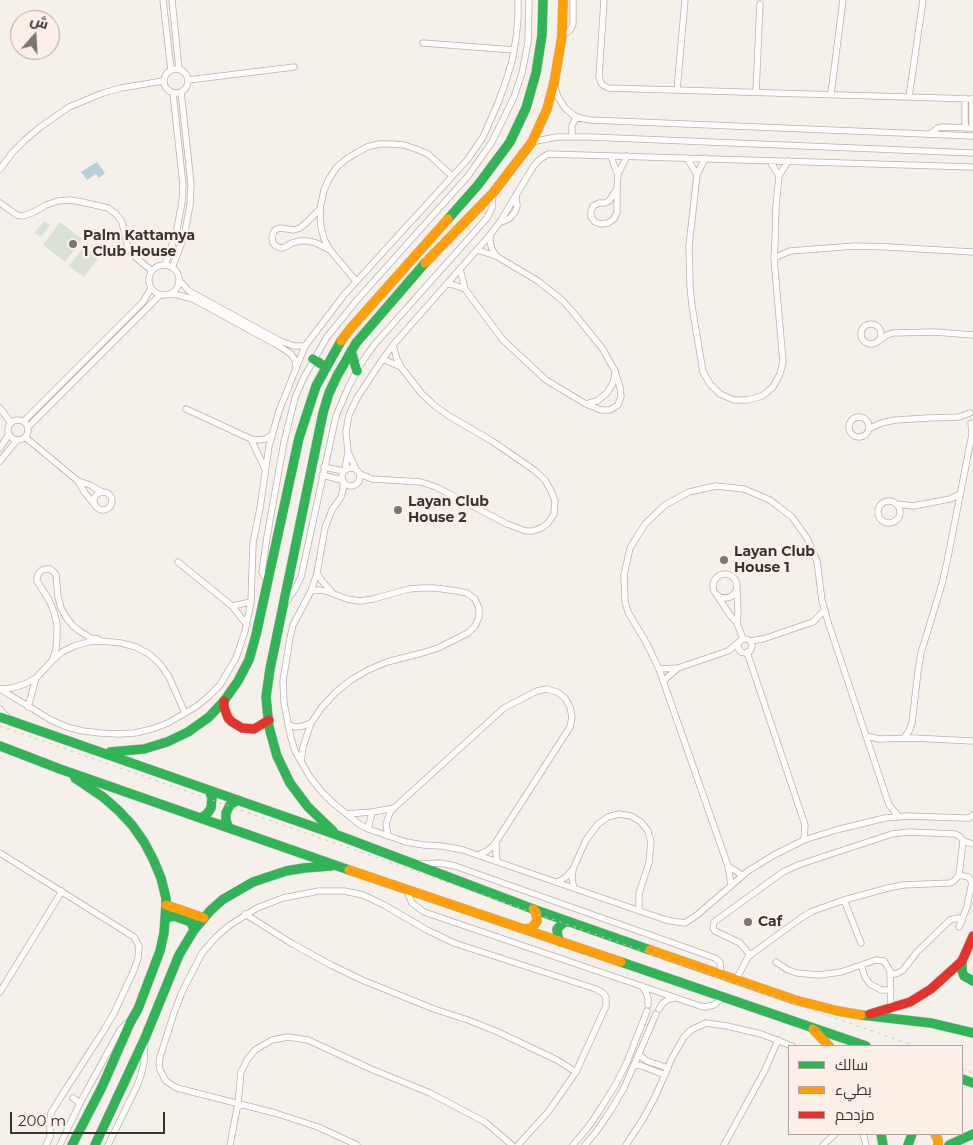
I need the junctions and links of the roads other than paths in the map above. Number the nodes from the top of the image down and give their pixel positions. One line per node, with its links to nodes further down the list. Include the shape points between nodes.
1 (163, 0): 18 (street)
2 (172, 0): 17 (street)
3 (518, 0): 15 (street)
4 (529, 0): 87 (street, via 528,42 522,73 514,98 492,142 468,176 357,300)
5 (543, 0): 59 (street, via 536,73 519,125 483,179)
6 (563, 0): 13 (street)
7 (573, 0): 13 (street, via 573,24)
8 (604, 0): 22 (street, via 601,83 608,88)
9 (685, 0): 22 (street)
10 (843, 0): 26 (street)
11 (924, 0): 27 (street)
12 (760, 4): 24 (street)
13 (562, 36): 21 (street)
14 (423, 44): 15 (street)
15 (514, 50): 48 (street, via 506,81 483,137)
16 (294, 67): 19 (street)
17 (178, 69): 18 (street); 19 (street)
18 (170, 70): 20 (street)
19 (188, 80): 23 (street)
20 (163, 81): 25 (street, via 166,89); 45 (street, via 103,93 69,108 25,140)
21 (554, 83): 30 (street, via 565,108); 36 (street, via 547,109)
22 (677, 90): 24 (street)
23 (182, 92): 25 (street); 65 (street, via 191,184 184,237)
24 (756, 92): 26 (street)
25 (173, 93): 64 (street, via 183,194 176,234)
26 (831, 94): 27 (street)
27 (909, 97): 28 (street)
28 (965, 98): 29 (street); 31 (street)
29 (972, 99): 32 (street)
30 (576, 117): 33 (street); 35 (street)
31 (965, 128): 32 (street); 33 (street, via 942,127)
32 (973, 128)
33 (930, 134): 34 (street)
34 (973, 136)
35 (572, 137): 36 (street); 37 (street)
36 (532, 142): 51 (street)
37 (973, 153)
38 (611, 156): 39 (street); 46 (street); 54 (street, via 548,154 533,167)
39 (627, 156): 40 (street); 46 (street)
40 (687, 158): 41 (street); 47 (street)
41 (705, 158): 42 (street); 47 (street)
42 (770, 161): 43 (street); 49 (street)
43 (788, 161): 44 (street); 49 (street)
44 (973, 167)
45 (0, 169)
46 (618, 174): 50 (street)
47 (697, 175): 62 (street, via 689,246 692,306 703,372 720,394 734,400 762,396 773,387 780,374 783,362)
48 (452, 176): 53 (street, via 428,154 404,145 379,144 356,152 336,168 324,190); 71 (street)
49 (780, 176): 55 (street)
50 (617, 189): 50 (street, via 614,219 608,223 595,222 591,217 594,206 609,201)
51 (493, 193): 63 (street); 91 (street, via 492,208 487,218 382,336)
52 (0, 204): 68 (street, via 22,216 58,201 70,200 108,208 122,222 130,250)
53 (320, 209): 56 (street, via 321,227); 56 (street, via 300,228 275,230 273,243 281,248 308,241)
54 (490, 235): 57 (street); 61 (street)
55 (774, 243): 58 (street); 62 (street)
56 (330, 250): 71 (street)
57 (477, 250): 61 (street); 67 (street)
58 (790, 251): 60 (street, via 872,246); 62 (street)
59 (419, 252): 63 (street, via 420,258); 66 (street)
60 (973, 252)
61 (496, 256): 92 (street, via 562,300 602,348)
62 (774, 258)
63 (429, 259): 69 (street)
64 (165, 265): 65 (street); 68 (street)
65 (172, 268): 70 (street)
66 (404, 269): 69 (street, via 413,270); 89 (street, via 350,329)
67 (460, 269): 72 (street); 74 (street)
68 (152, 272): 73 (street)
69 (414, 276): 84 (street)
70 (179, 280): 75 (street, via 175,291); 82 (street, via 196,295)
71 (356, 282): 83 (street)
72 (448, 284): 74 (street); 81 (street)
73 (151, 288): 76 (street); 99 (street, via 143,302)
74 (465, 289): 93 (street, via 503,340 546,380)
75 (170, 294): 76 (street); 82 (street, via 193,299)
76 (160, 295): 103 (street)
77 (878, 327): 78 (street); 80 (street, via 882,334); 80 (street, via 868,325 861,335 868,344)
78 (894, 333): 79 (street); 80 (street)
79 (973, 335)
80 (880, 340)
81 (393, 345): 86 (street); 90 (street)
82 (284, 346): 83 (street); 88 (street)
83 (305, 346): 85 (street)
84 (351, 351): 91 (street); 142 (street, via 329,393 323,413)
85 (302, 354): 87 (street); 88 (street)
86 (383, 359): 90 (street); 112 (street, via 349,415 346,432)
87 (311, 363): 88 (street); 89 (street); 135 (street, via 295,398 284,442 262,570)
88 (298, 364): 107 (street, via 278,411)
89 (326, 367): 135 (street, via 299,438)
90 (401, 367): 119 (street, via 435,406 534,470 551,491 555,501 554,514 540,528 526,531 436,487 405,480)
91 (357, 371): 114 (street, via 336,416)
92 (615, 371): 93 (street, via 607,393); 93 (street, via 621,396 618,405 610,410 600,410)
93 (586, 404)
94 (0, 408): 100 (street)
95 (186, 409): 109 (street)
96 (972, 411): 97 (street); 102 (street, via 968,417)
97 (959, 417): 101 (street); 102 (street)
98 (866, 420): 101 (street); 104 (street); 104 (street, via 854,418 849,429 857,437 864,436)
99 (24, 421): 100 (street, via 18,419); 103 (street)
100 (11, 423): 106 (street)
101 (881, 423): 104 (street)
102 (971, 423): 105 (street)
103 (28, 427): 108 (street)
104 (869, 429)
105 (972, 433): 125 (street)
106 (9, 434): 110 (street); 111 (street)
107 (272, 435): 109 (street, via 266,439); 115 (street)
108 (25, 437): 110 (street); 120 (street)
109 (250, 439): 115 (street)
110 (17, 440): 113 (street)
111 (0, 448)
112 (348, 452): 116 (street); 117 (street)
113 (0, 461)
114 (324, 467): 116 (street); 118 (street)
115 (265, 469): 140 (street, via 253,543)
116 (344, 470): 117 (street, via 351,467); 121 (street)
117 (358, 471): 119 (street); 122 (street)
118 (322, 475): 121 (street); 142 (street, via 301,577)
119 (372, 479): 122 (street)
120 (78, 481): 124 (street); 128 (street)
121 (342, 481): 123 (street); 126 (street)
122 (358, 483): 123 (street)
123 (351, 486): 126 (street)
124 (102, 492): 128 (street, via 95,496); 128 (street, via 110,495 111,505 102,510)
125 (960, 494): 127 (street); 131 (street)
126 (341, 497): 134 (street, via 325,528)
127 (946, 500): 130 (street); 131 (street)
128 (94, 504)
129 (897, 504): 130 (street); 132 (street); 132 (street, via 883,503 879,515 889,522)
130 (913, 506): 132 (street)
131 (958, 509): 167 (street, via 942,584 921,653)
132 (900, 515)
133 (178, 562): 141 (street)
134 (317, 573): 137 (street); 138 (street)
135 (268, 580): 159 (street, via 249,660)
136 (737, 590): 139 (street, via 728,598); 139 (street, via 735,578 723,574 714,581 713,590); 145 (street)
137 (311, 591): 138 (street); 168 (street, via 293,625 289,644 283,681)
138 (335, 594): 166 (street, via 360,601 409,589 457,591 475,599 479,618 468,633 438,648 386,662 351,680 322,707)
139 (717, 596): 145 (street)
140 (251, 602): 141 (street); 146 (street)
141 (232, 606): 146 (street)
142 (282, 608): 165 (street, via 266,697)
143 (824, 610): 144 (street); 147 (street); 155 (street, via 817,561 807,538 792,517 770,500 744,489 716,486 689,492 665,505 644,524 630,548 624,574 624,602)
144 (813, 622): 147 (street); 148 (street)
145 (737, 623): 150 (street)
146 (247, 625): 162 (street, via 236,658 220,685)
147 (829, 625): 169 (street)
148 (763, 639): 150 (street); 152 (street)
149 (101, 640): 153 (street, via 74,646); 153 (street, via 91,638 73,626 61,608 56,575 50,569 42,570 38,581 50,600 57,624); 162 (street, via 136,647 149,654 169,676)
150 (744, 641): 151 (street); 152 (street, via 752,645); 152 (street, via 739,649)
151 (728, 651): 152 (street); 154 (street)
152 (747, 651): 193 (street)
153 (52, 661): 156 (street)
154 (678, 668): 155 (street); 157 (street)
155 (659, 669): 157 (street)
156 (36, 678): 158 (street); 160 (street)
157 (664, 681): 208 (street)
158 (0, 689): 160 (street)
159 (224, 701): 165 (street, via 228,718 242,728 254,729); 178 (street, via 209,717 167,742 144,749)
160 (28, 707): 162 (street, via 67,727 100,733 135,733 152,729)
161 (0, 710): 164 (street)
162 (185, 713)
163 (0, 717): 164 (street)
164 (10, 720): 178 (street)
165 (269, 720): 196 (street, via 277,756 290,783 308,807)
166 (311, 723): 168 (street); 175 (street)
167 (912, 723): 170 (street); 171 (street)
168 (288, 726): 176 (street)
169 (866, 736): 172 (street); 177 (street)
170 (904, 738): 171 (street); 172 (street)
171 (920, 738): 173 (street)
172 (883, 739): 177 (street)
173 (973, 741)
174 (0, 746): 180 (street)
175 (303, 747): 176 (street); 179 (street)
176 (294, 748): 179 (street)
177 (871, 750): 183 (street)
178 (105, 753): 181 (street)
179 (301, 762): 187 (street, via 320,791)
180 (60, 769): 190 (street); 219 (street, via 103,797 132,825 161,878)
181 (209, 790): 182 (street); 190 (street, via 212,808)
182 (238, 800): 194 (street, via 226,813); 196 (street)
183 (889, 805): 188 (street); 192 (street)
184 (394, 808): 185 (street); 191 (street); 200 (street, via 504,708 537,691 557,692 570,707 570,727)
185 (380, 811): 186 (street); 191 (street)
186 (372, 812): 187 (street); 195 (street)
187 (346, 814): 195 (street)
188 (899, 817): 189 (street); 192 (street)
189 (971, 817)
190 (200, 818): 194 (street)
191 (388, 818): 197 (street)
192 (884, 818): 198 (street)
193 (806, 825): 198 (street); 199 (street)
194 (229, 828): 207 (street)
195 (368, 828): 197 (street)
196 (340, 836): 206 (street)
197 (388, 836): 204 (street, via 406,842 453,847)
198 (816, 836): 199 (street)
199 (804, 840): 210 (street)
200 (496, 841): 204 (street); 205 (street)
201 (963, 842): 202 (street); 211 (street); 232 (street, via 955,834 909,832 885,835 783,872 714,922 715,931 740,943)
202 (973, 844)
203 (0, 853): 216 (street)
204 (478, 855): 205 (street)
205 (498, 861): 212 (street)
206 (416, 864): 221 (street); 236 (street, via 454,866 714,958 720,962)
207 (338, 866): 215 (street); 225 (street, via 304,868 253,882 222,900)
208 (728, 866): 210 (street); 213 (street)
209 (573, 869): 212 (street); 214 (street); 217 (street, via 586,840 598,824 619,814 631,816 648,831 651,842)
210 (742, 875): 213 (street)
211 (959, 875): 218 (street, via 950,883 895,886); 237 (street, via 968,877 972,882 960,924 958,918 950,920 903,970)
212 (558, 882): 214 (street)
213 (731, 884): 222 (street, via 684,923)
214 (574, 888): 220 (street)
215 (406, 889): 227 (street); 240 (street, via 412,903 424,912)
216 (62, 890): 242 (street); 262 (street, via 134,936 140,946 134,970 114,1013)
217 (639, 892): 220 (street); 222 (street)
218 (844, 900): 231 (street); 232 (street, via 806,914)
219 (166, 904): 224 (street); 225 (street)
220 (627, 906): 222 (street)
221 (533, 909): 226 (street); 227 (street, via 537,921 532,928)
222 (639, 910)
223 (245, 914): 260 (street, via 291,943 362,980 498,1032); 260 (street, via 283,898 319,891 344,891 384,905 454,942 600,991 606,997 606,1006); 264 (street, via 202,953 174,1012 159,1064 162,1076 177,1088)
224 (165, 918): 228 (street, via 174,916 191,922); 248 (street, via 160,951)
225 (204, 918): 228 (street)
226 (568, 922): 230 (street, via 557,929); 236 (street)
227 (524, 929): 230 (street)
228 (194, 930): 252 (street, via 179,955)
229 (973, 936): 233 (street)
230 (562, 942): 243 (street)
231 (861, 943)
232 (750, 955): 238 (street)
233 (962, 961): 239 (street, via 964,976); 245 (street, via 921,996)
234 (776, 962): 235 (street, via 792,971 810,975 834,974)
235 (861, 966): 237 (street, via 874,958 884,961); 241 (street, via 870,984 881,990)
236 (721, 975): 238 (street)
237 (890, 975): 241 (street)
238 (736, 980): 246 (street, via 802,1002)
239 (973, 981)
240 (642, 986): 244 (street); 247 (street, via 648,999)
241 (891, 990): 245 (street)
242 (0, 992)
243 (723, 997): 244 (street, via 714,1005 705,1007); 250 (street)
244 (676, 998): 249 (street, via 663,1003)
245 (892, 1008): 246 (street)
246 (864, 1016): 251 (street, via 931,1023)
247 (644, 1020): 249 (street); 265 (street, via 616,1084)
248 (130, 1023): 263 (street, via 120,1030); 271 (street)
249 (652, 1023): 257 (street)
250 (811, 1027): 255 (street); 256 (street)
251 (973, 1033)
252 (145, 1038): 272 (street); 273 (street, via 141,1075)
253 (778, 1040): 254 (street); 259 (street, via 744,1029 704,1023 684,1037); 281 (street)
254 (790, 1045)
255 (828, 1045)
256 (863, 1045)
257 (639, 1055): 258 (street); 259 (street)
258 (635, 1065): 261 (street); 268 (street, via 611,1110)
259 (668, 1068): 261 (street)
260 (576, 1072): 277 (street, via 548,1112)
261 (665, 1075): 280 (street)
262 (69, 1095): 263 (street); 269 (street, via 51,1113 50,1137)
263 (80, 1103): 270 (street)
264 (238, 1103): 274 (street); 275 (street, via 318,1128); 276 (street, via 241,1072 255,1050 272,1040 288,1037 308,1040 454,1105 485,1122)
265 (586, 1130): 268 (street); 278 (street)
266 (973, 1134): 283 (street)
267 (834, 1135): 282 (street)
268 (592, 1136): 279 (street)
269 (46, 1145)
270 (60, 1145)
271 (72, 1145)
272 (95, 1145)
273 (108, 1145)
274 (230, 1145)
275 (356, 1145)
276 (512, 1145)
277 (518, 1145)
278 (572, 1145)
279 (585, 1145)
280 (626, 1145)
281 (724, 1145)
282 (823, 1145)
283 (950, 1145)

